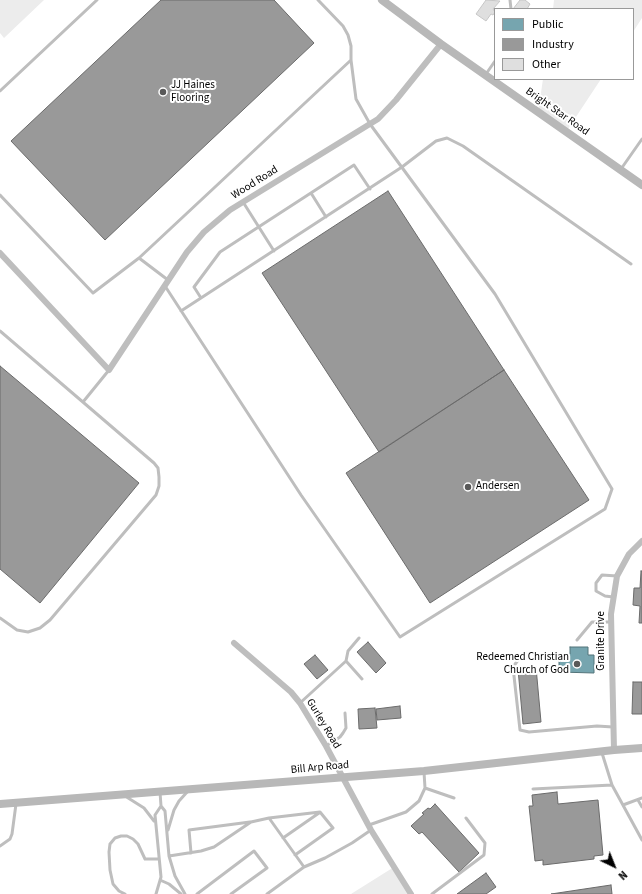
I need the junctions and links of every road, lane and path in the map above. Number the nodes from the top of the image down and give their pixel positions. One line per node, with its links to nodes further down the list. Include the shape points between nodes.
1 (97, 0): 8 (lane)
2 (318, 0): 5 (lane, via 343,26 348,35)
3 (382, 0): 4 (main road, Bright Star Road)
4 (441, 44): 7 (main road, Bright Star Road); 9 (street, Wood Road, via 396,100)
5 (351, 60): 9 (lane, via 356,99); 22 (lane)
6 (494, 63): 7 (lane)
7 (486, 75): 12 (main road, Bright Star Road)
8 (0, 91)
9 (370, 124): 11 (lane); 17 (street, Wood Road)
10 (642, 139): 12 (lane)
11 (402, 167): 14 (lane); 23 (lane, via 436,141 447,138 463,146); 26 (lane, via 495,294 612,489 605,509 400,637 301,496)
12 (620, 170): 13 (main road, Bright Star Road)
13 (642, 185)
14 (370, 189): 15 (lane, via 354,164); 18 (lane)
15 (311, 193): 18 (lane); 19 (lane)
16 (0, 195): 22 (lane, via 93,292)
17 (242, 202): 19 (lane); 24 (street, Wood Road, via 204,232)
18 (326, 217): 20 (lane)
19 (259, 227): 20 (lane); 25 (lane, via 220,252 194,287)
20 (274, 251): 25 (lane)
21 (0, 253): 28 (street)
22 (139, 258): 24 (lane)
23 (631, 264)
24 (166, 283): 26 (lane); 28 (street, Wood Road)
25 (201, 298): 26 (lane)
26 (181, 311)
27 (0, 331): 29 (lane)
28 (109, 370): 29 (lane)
29 (83, 402): 33 (lane, via 158,468 159,486 156,495 50,620 40,628 28,632 17,630)
30 (642, 541): 31 (street, Granite Drive, via 628,554)
31 (617, 576): 32 (street, Granite Drive); 32 (lane, via 602,575 596,583 596,591)
32 (614, 597): 34 (street, Granite Drive)
33 (0, 618)
34 (611, 622): 36 (lane, via 592,622); 43 (street, Granite Drive)
35 (360, 638): 39 (lane, via 348,651)
36 (577, 640)
37 (234, 643): 41 (street, Gurley Road, via 291,692)
38 (520, 656): 43 (lane, via 512,667 520,730 529,732)
39 (346, 661): 40 (lane); 41 (lane)
40 (362, 679)
41 (300, 703): 44 (street, Gurley Road)
42 (345, 713): 44 (lane, via 346,728)
43 (613, 727): 46 (street, Granite Drive)
44 (326, 746): 49 (street, Gurley Road)
45 (642, 748): 46 (main road, Bill Arp Road)
46 (614, 750): 47 (main road, Bill Arp Road)
47 (602, 751): 48 (main road, Bill Arp Road); 50 (lane)
48 (424, 770): 49 (main road, Bill Arp Road); 51 (lane)
49 (343, 777): 52 (main road, Bill Arp Road); 68 (street, Gurley Road)
50 (612, 785): 53 (lane); 60 (lane)
51 (425, 788): 56 (lane); 68 (lane, via 419,801 406,812)
52 (189, 789): 54 (main road, Bill Arp Road); 69 (lane, via 174,810)
53 (533, 789)
54 (160, 792): 55 (main road, Bill Arp Road); 61 (lane)
55 (122, 794): 58 (main road, Bill Arp Road); 66 (lane, via 144,808)
56 (454, 798)
57 (640, 799): 60 (lane); 62 (lane)
58 (16, 803): 59 (main road, Bill Arp Road); 72 (lane, via 12,834 10,839)
59 (0, 804)
60 (623, 805): 71 (lane)
61 (160, 806): 66 (lane, via 155,815); 69 (lane, via 165,811)
62 (642, 806)
63 (320, 812): 64 (lane); 70 (lane); 74 (lane, via 333,828)
64 (269, 818): 67 (lane); 70 (lane)
65 (466, 818): 87 (lane, via 485,843 484,855)
66 (155, 822): 76 (lane)
67 (251, 822): 73 (lane, via 214,847); 73 (lane, via 189,830)
68 (370, 828): 77 (lane, via 352,844); 86 (street, Gurley Road)
69 (167, 832): 75 (lane)
70 (283, 838): 74 (lane)
71 (642, 840)
72 (0, 846)
73 (191, 853): 75 (lane)
74 (295, 855): 77 (lane)
75 (169, 856): 82 (lane, via 175,876)
76 (159, 859): 78 (lane); 79 (lane, via 145,859 138,844 127,836 115,838 110,844 110,870 113,884)
77 (304, 867): 85 (lane)
78 (160, 880): 80 (lane); 81 (lane)
79 (125, 894)
80 (156, 894)
81 (181, 894)
82 (185, 894)
83 (197, 894): 84 (lane, via 254,851 267,868)
84 (231, 894)
85 (267, 894)
86 (411, 894)
87 (432, 894)

